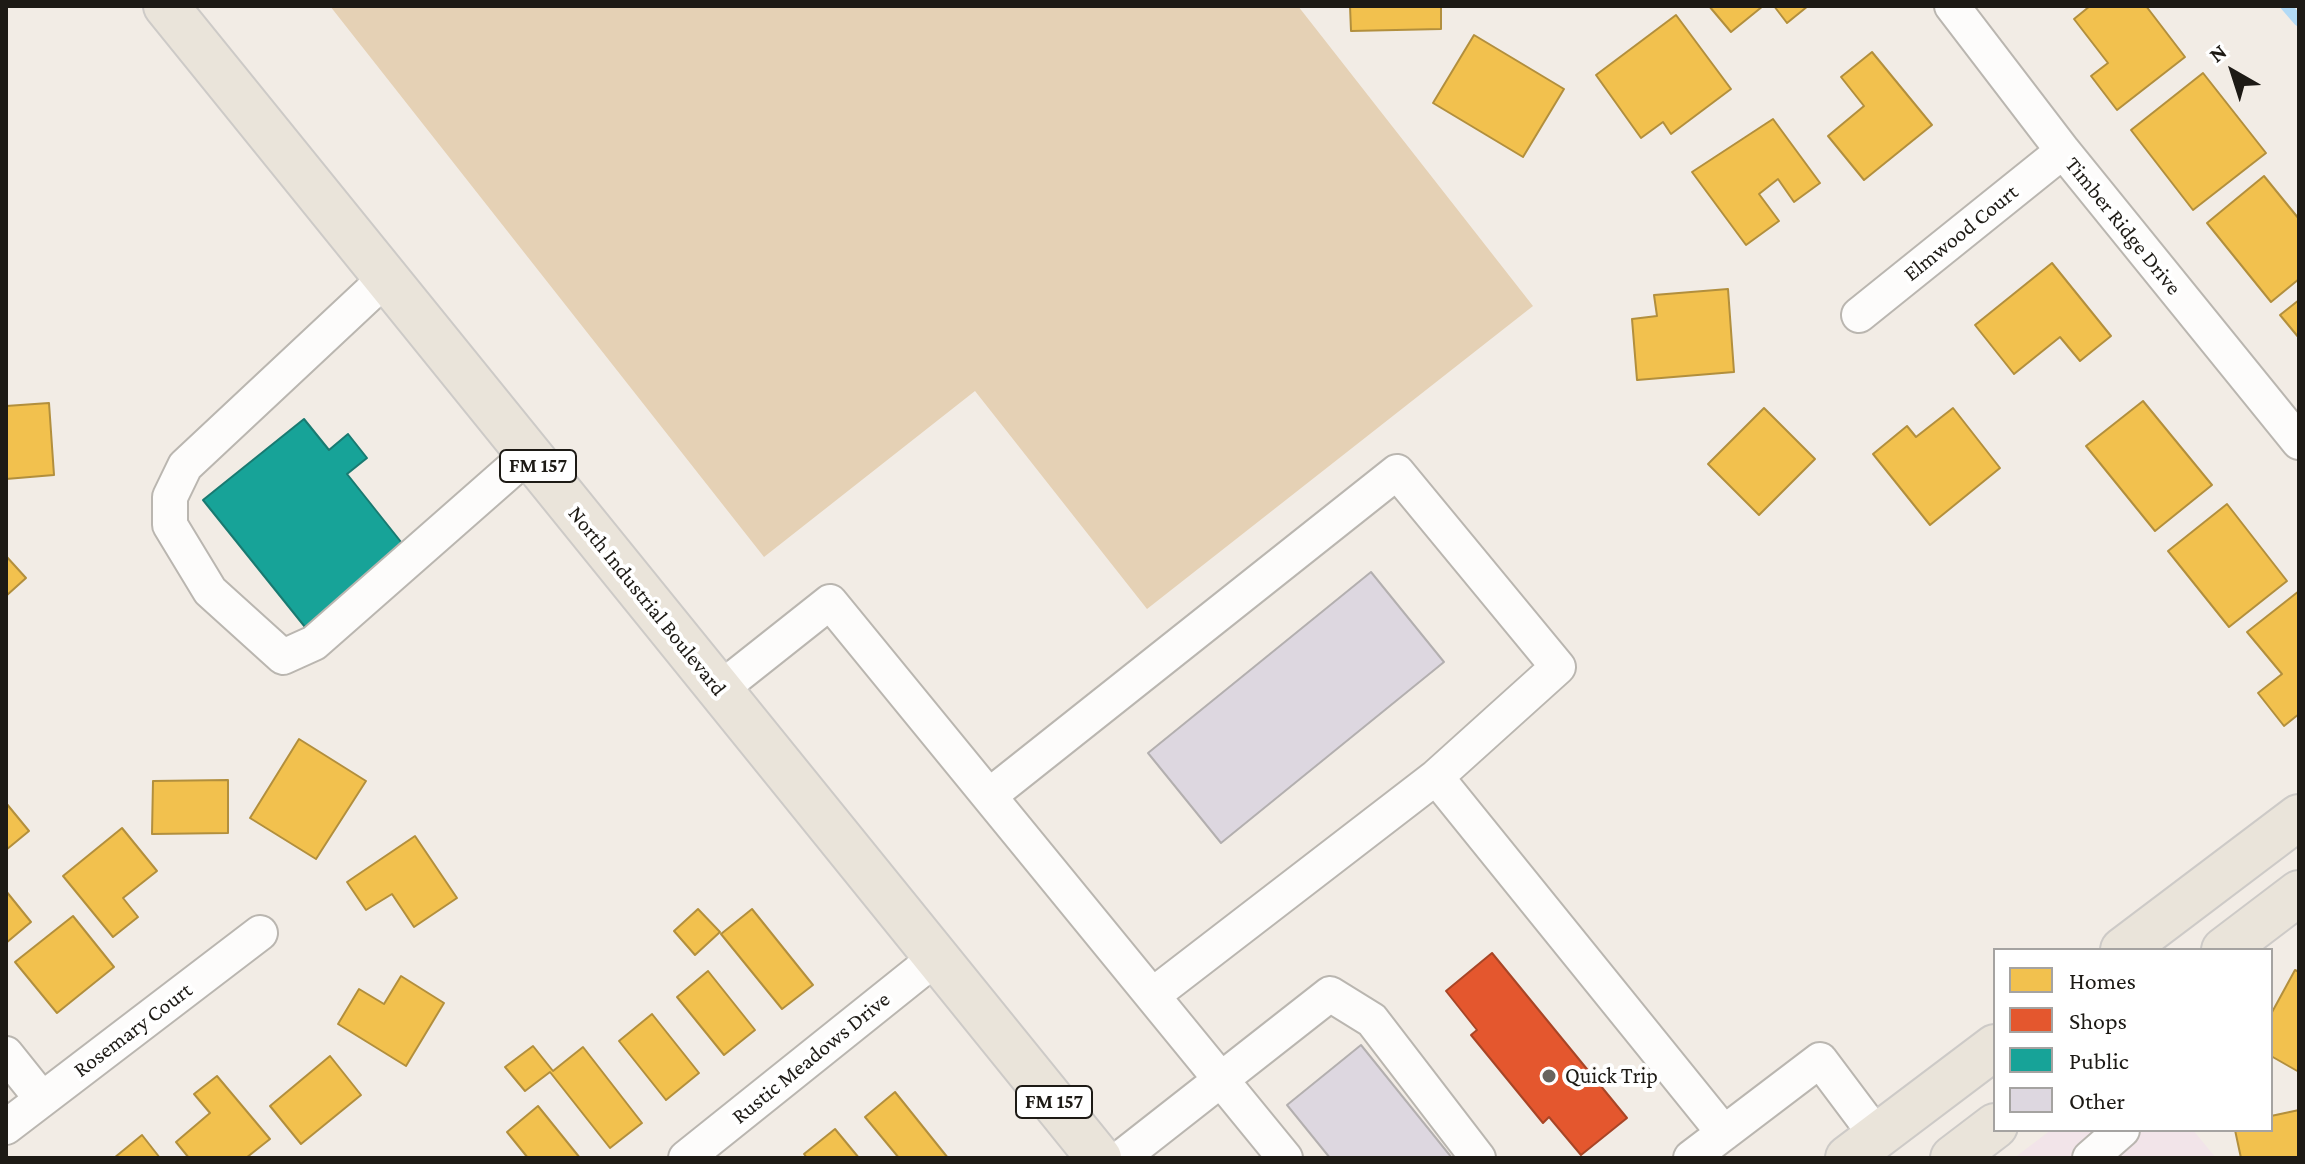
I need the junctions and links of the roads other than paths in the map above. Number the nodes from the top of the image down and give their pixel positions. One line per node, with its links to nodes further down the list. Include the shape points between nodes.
1 (166, 6): 4 (main road, North Industrial Boulevard / FM 157)
2 (1952, 6): 3 (street, Timber Ridge Drive)
3 (2063, 151): 5 (street, Elmwood Court); 6 (street, Timber Ridge Drive)
4 (386, 278): 7 (main road, North Industrial Boulevard / FM 157); 7 (street, via 185,466 170,497 170,525 210,591 283,657 314,643)
5 (1859, 315)
6 (2299, 442)
7 (529, 454): 8 (main road, North Industrial Boulevard / FM 157)
8 (719, 690): 10 (street, via 830,602); 16 (main road, North Industrial Boulevard / FM 157)
9 (1436, 777): 10 (street, via 1558,667 1397,472); 17 (street); 24 (street)
10 (989, 796): 17 (street)
11 (2299, 817): 14 (main road)
12 (2299, 893): 15 (main road)
13 (260, 933): 21 (street, Rosemary Court)
14 (2126, 948)
15 (2227, 948)
16 (937, 957): 26 (street, Rustic Meadows Drive); 27 (main road, North Industrial Boulevard / FM 157)
17 (1153, 995): 20 (street)
18 (1993, 1049): 25 (main road)
19 (6, 1054): 21 (street)
20 (1222, 1079): 28 (street); 29 (street); 30 (street, via 1330,994 1372,1020)
21 (42, 1099): 22 (street, Rosemary Court)
22 (6, 1127)
23 (2120, 1132): 32 (street)
24 (1724, 1133): 25 (street, via 1820,1060); 31 (street)
25 (1872, 1151)
26 (686, 1158)
27 (1099, 1158)
28 (1121, 1158)
29 (1285, 1158)
30 (1478, 1158)
31 (1691, 1158)
32 (2090, 1158)

